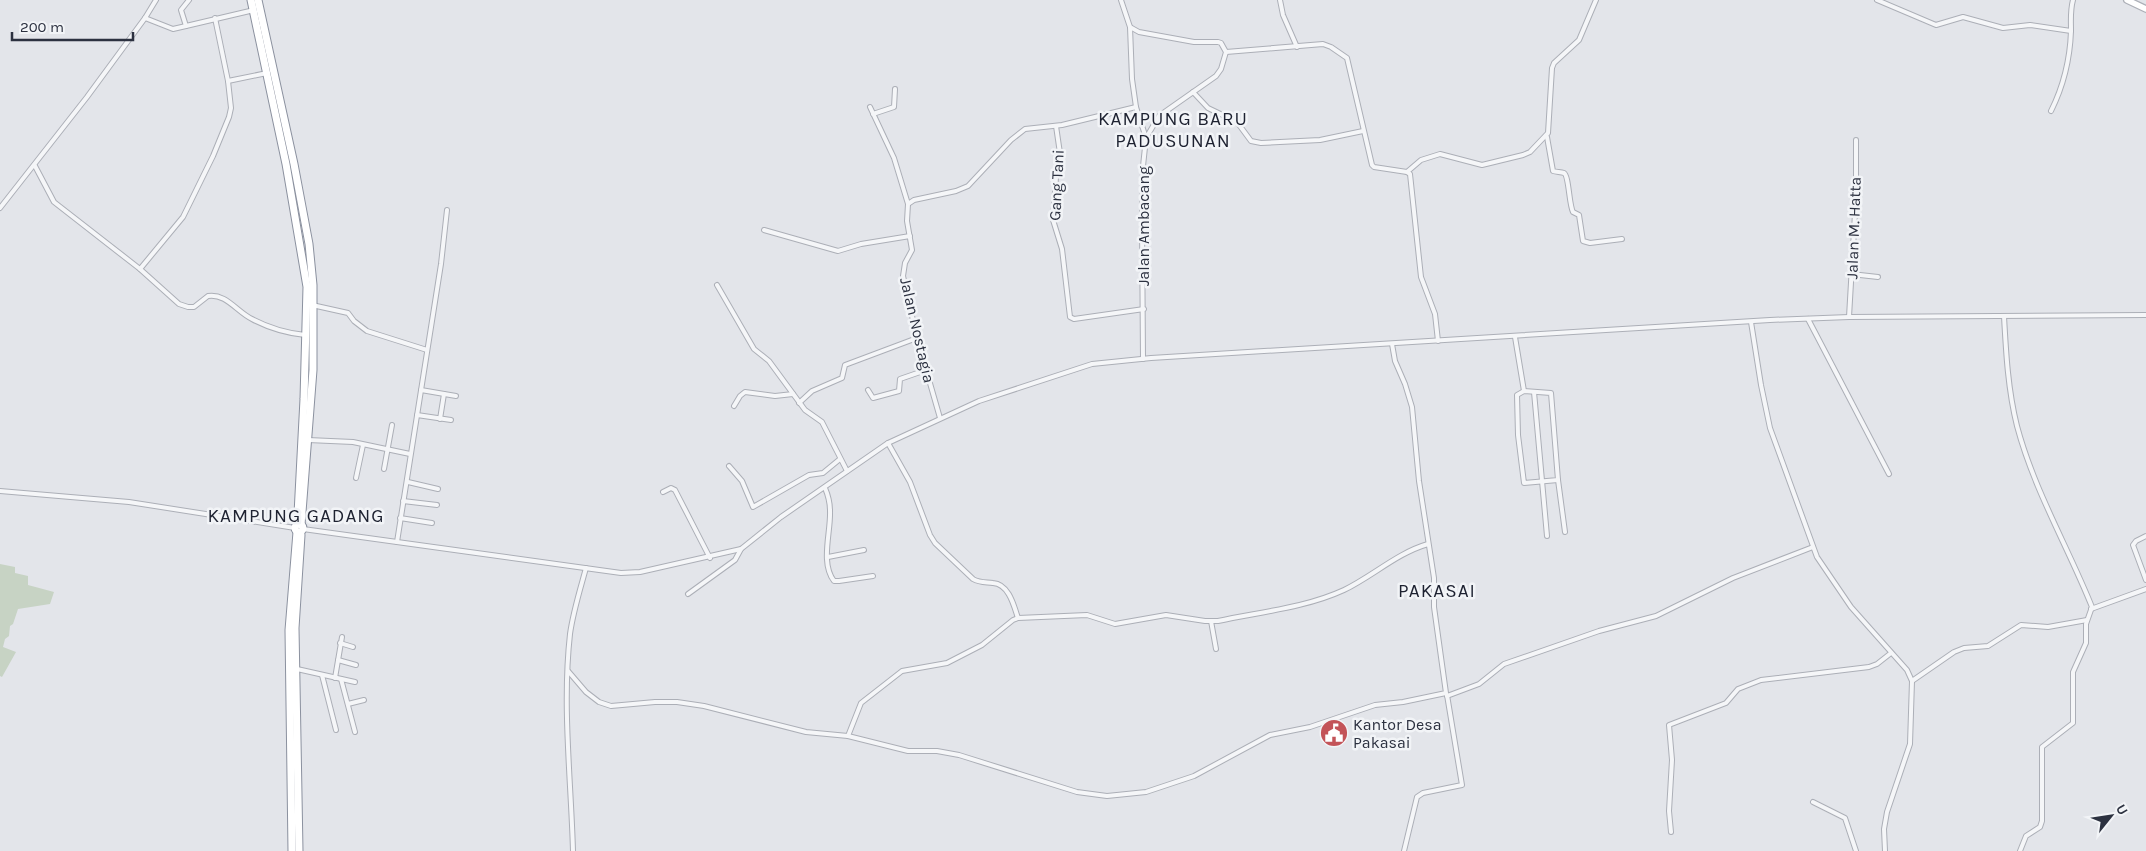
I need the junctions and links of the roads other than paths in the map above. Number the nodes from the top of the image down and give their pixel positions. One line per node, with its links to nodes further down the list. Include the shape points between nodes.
1 (156, 0): 13 (street)
2 (190, 0): 15 (street, via 181,10)
3 (251, 0): 12 (highway)
4 (258, 0): 33 (highway)
5 (1120, 0): 16 (street)
6 (1280, 0): 18 (street)
7 (1596, 0): 30 (street, via 1579,40 1554,63)
8 (1877, 0): 17 (street, via 1936,25 1963,17 2003,28 2030,25)
9 (2073, 0): 17 (street)
10 (2127, 0): 11 (street)
11 (2146, 9)
12 (254, 10): 14 (street); 20 (highway)
13 (145, 18): 15 (street, via 170,28); 34 (street)
14 (214, 18): 15 (street); 21 (street)
15 (186, 26)
16 (1130, 27): 19 (street, via 1139,32 1189,42 1218,42); 25 (street)
17 (2071, 31): 26 (street, via 2062,88)
18 (1296, 47): 19 (street); 29 (street, via 1327,45 1347,58)
19 (1226, 52): 23 (street, Jalan Ambacang, via 1219,72)
20 (268, 73): 21 (street); 33 (highway)
21 (228, 81): 44 (street, via 230,111 213,156 179,223)
22 (895, 90): 27 (street, via 894,107)
23 (1193, 92): 29 (street, via 1208,108 1237,122 1251,141 1320,140); 31 (street, Jalan Ambacang, via 1159,116)
24 (870, 107): 27 (street, Jalan Nostagia)
25 (1136, 107): 28 (street); 31 (street)
26 (2051, 111)
27 (873, 114): 38 (street, Jalan Nostagia, via 894,158)
28 (1056, 126): 38 (street, via 1025,129 961,189); 49 (street, Gang Tani, via 1061,160 1055,181 1053,220 1062,249 1069,315 1074,319)
29 (1363, 131): 35 (street, via 1374,167)
30 (1547, 137): 35 (street, via 1527,154 1485,165 1440,154 1421,160); 43 (street, via 1553,170 1567,177 1569,202 1573,212 1579,215 1583,241)
31 (1146, 138): 49 (street, Jalan Ambacang, via 1142,166)
32 (1856, 140): 45 (street, Jalan M. Hatta)
33 (290, 164): 48 (highway)
34 (35, 166): 37 (street); 44 (street, via 54,202)
35 (1407, 172): 58 (street, via 1410,174 1421,277 1434,314)
36 (0, 199): 37 (street)
37 (4, 203): 39 (street)
38 (908, 204): 42 (street, Jalan Nostagia)
39 (0, 208)
40 (447, 210): 60 (street)
41 (764, 230): 42 (street, via 838,251)
42 (910, 236): 57 (street, Jalan Nostagia, via 912,250 903,276)
43 (1622, 239)
44 (140, 269): 55 (street, via 186,307 194,307 208,296 220,296 254,321 282,332)
45 (1851, 274): 46 (street); 52 (street, Jalan M. Hatta)
46 (1878, 278)
47 (717, 285): 68 (street, via 754,349 769,361)
48 (310, 305): 55 (highway); 60 (street, via 348,313 368,331); 77 (highway, via 313,370)
49 (1144, 309): 61 (street, Jalan Ambacang)
50 (2146, 314): 51 (street)
51 (2004, 316): 52 (street); 115 (street, via 2009,382 2018,428)
52 (1848, 317): 53 (street)
53 (1808, 319): 54 (street); 86 (street)
54 (1751, 322): 56 (street); 105 (street, via 1770,428)
55 (305, 335): 99 (highway)
56 (1516, 337): 58 (street); 65 (street)
57 (917, 338): 62 (street, Jalan Nostagia); 70 (street, via 844,365 842,378 812,391)
58 (1438, 341): 59 (street)
59 (1392, 344): 61 (street); 104 (street, via 1412,407)
60 (427, 350): 63 (street)
61 (1143, 359): 73 (street, via 1092,364 1071,370 985,398)
62 (926, 370): 64 (street, via 900,379 899,391 873,398); 73 (street, Jalan Nostagia)
63 (421, 390): 67 (street); 72 (street)
64 (868, 390)
65 (1524, 392): 66 (street); 90 (street, via 1517,395 1524,483)
66 (1534, 392): 88 (street, via 1552,393); 90 (street)
67 (444, 394): 69 (street); 74 (street)
68 (793, 394): 70 (street); 71 (street, via 775,396 745,392)
69 (456, 396)
70 (799, 403): 82 (street, via 822,422)
71 (734, 406)
72 (417, 415): 74 (street); 81 (street)
73 (940, 418): 78 (street)
74 (440, 419): 75 (street)
75 (451, 420)
76 (392, 425): 80 (street)
77 (307, 440): 79 (street); 99 (highway)
78 (888, 443): 85 (street); 116 (street, via 906,474 935,543 973,579 1002,586)
79 (363, 444): 80 (street); 87 (street)
80 (388, 450): 81 (street); 84 (street)
81 (410, 454): 89 (street)
82 (840, 459): 83 (street, via 821,474 809,475 752,507 742,481); 85 (street)
83 (729, 466)
84 (384, 469)
85 (847, 471): 91 (street)
86 (1889, 474)
87 (356, 478)
88 (1558, 480): 90 (street); 100 (street)
89 (408, 482): 92 (street); 95 (street)
90 (1542, 482): 101 (street)
91 (825, 488): 106 (street, via 781,517); 108 (street, via 830,512)
92 (438, 489)
93 (0, 491): 99 (street, via 104,498)
94 (663, 492): 109 (street, via 670,488 675,490)
95 (403, 501): 96 (street); 97 (street)
96 (437, 505)
97 (400, 518): 98 (street); 103 (street)
98 (432, 523)
99 (299, 528): 103 (street); 123 (highway, via 290,604)
100 (1564, 532)
101 (1547, 536)
102 (2146, 536): 112 (street, via 2133,545)
103 (397, 542): 110 (street)
104 (1428, 544): 118 (street, via 1414,548 1328,596); 134 (street)
105 (1813, 547): 124 (street, via 1822,566 1851,607); 134 (street, via 1733,578 1656,616 1599,631 1504,664 1479,684)
106 (741, 550): 109 (street); 114 (street, via 735,560)
107 (864, 550): 108 (street)
108 (828, 557): 111 (street, via 829,574 834,581)
109 (710, 558): 110 (street, via 640,572)
110 (586, 568): 128 (street, via 571,626)
111 (873, 576)
112 (2146, 580)
113 (2146, 589): 115 (street)
114 (688, 594)
115 (2091, 609): 117 (street)
116 (1018, 618): 118 (street, via 1087,615 1115,624 1166,616); 139 (street, via 982,645 947,663 902,671 861,703)
117 (2087, 620): 132 (street, via 2048,627 2021,625 1988,646 1954,652); 148 (street, via 2086,643 2073,672 2073,724 2041,749 2042,821 2040,828 2026,836)
118 (1211, 621): 122 (street)
119 (342, 637): 120 (street)
120 (340, 643): 121 (street); 125 (street)
121 (353, 647)
122 (1216, 649)
123 (292, 651): 127 (highway); 142 (highway)
124 (1891, 653): 132 (street, via 1907,670); 141 (street, via 1869,667 1761,680 1736,691 1726,703 1669,725)
125 (338, 660): 126 (street); 130 (street)
126 (356, 665)
127 (296, 669): 129 (street); 143 (highway)
128 (568, 671): 139 (street, via 586,692 611,706 655,702 689,704 806,732); 144 (street)
129 (322, 676): 130 (street); 137 (street)
130 (335, 678): 131 (street)
131 (341, 680): 133 (street); 136 (street)
132 (1912, 681): 147 (street, via 1910,744 1885,821)
133 (355, 682)
134 (1447, 694): 139 (street, via 1375,705 1310,727 1270,735 1194,776 1146,792 1107,796 1077,792 958,755 908,751); 145 (street, via 1462,785 1417,797)
135 (364, 700): 136 (street)
136 (348, 704): 138 (street)
137 (336, 730)
138 (355, 732)
139 (848, 736)
140 (1813, 802): 146 (street, via 1845,818)
141 (1671, 832)
142 (292, 851)
143 (299, 851)
144 (573, 851)
145 (1404, 851)
146 (1856, 851)
147 (1885, 851)
148 (2020, 851)

